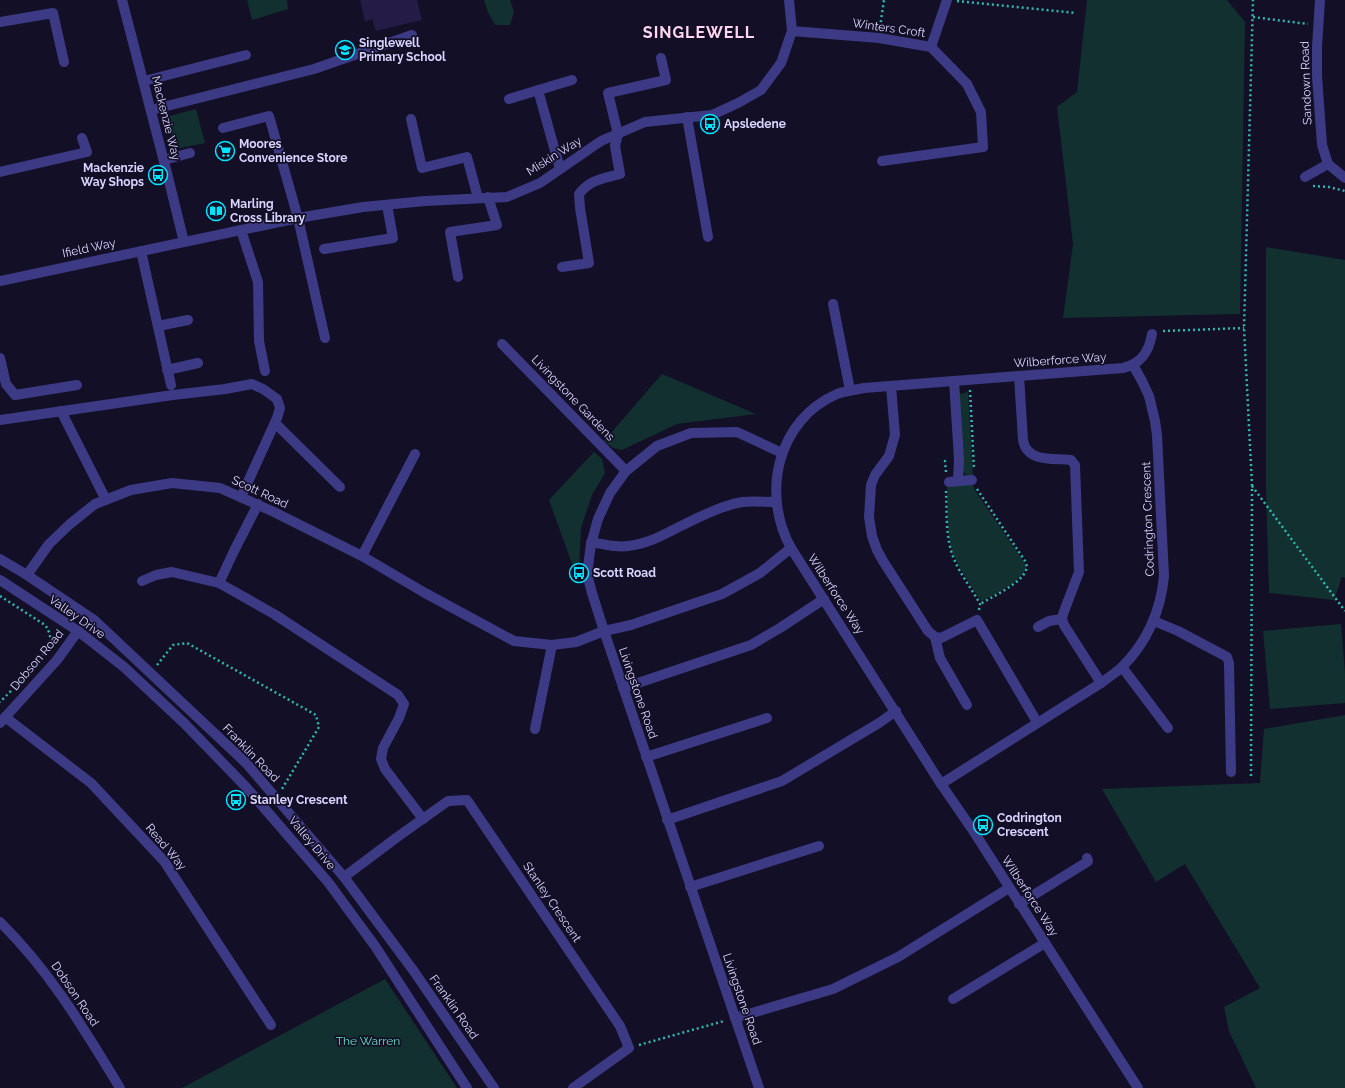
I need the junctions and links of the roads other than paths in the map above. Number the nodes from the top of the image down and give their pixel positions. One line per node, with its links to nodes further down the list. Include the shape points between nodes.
1 (122, 0): 13 (street, Mackenzie Way)
2 (789, 0): 6 (street, Miskin Way)
3 (947, 0): 8 (street)
4 (1320, 0): 25 (street, Sandown Road, via 1317,76 1322,146)
5 (0, 22): 11 (street, via 53,13)
6 (792, 31): 8 (street, Winters Croft, via 879,38); 17 (street, Miskin Way, via 781,63 761,90 712,114)
7 (412, 36): 16 (street, via 314,69)
8 (931, 47): 24 (street, Winters Croft, via 967,84 981,112 983,147)
9 (246, 55): 13 (street)
10 (661, 58): 20 (street, via 666,80 608,93)
11 (64, 62)
12 (572, 80): 14 (street)
13 (144, 81): 16 (street, Mackenzie Way)
14 (538, 90): 15 (street); 26 (street)
15 (509, 99)
16 (151, 110): 23 (street, Mackenzie Way)
17 (687, 117): 20 (street, Miskin Way, via 645,122); 35 (street)
18 (411, 119): 30 (street, via 422,168 467,157)
19 (223, 128): 33 (street, via 269,116)
20 (618, 134): 26 (street, Miskin Way, via 601,141); 39 (street, via 615,146 620,174 595,181 585,186 579,194 589,263)
21 (82, 138): 27 (street, via 87,152)
22 (190, 153): 23 (street)
23 (164, 160): 36 (street, Mackenzie Way)
24 (882, 161)
25 (1328, 164): 28 (street); 29 (street)
26 (560, 169): 31 (street, Miskin Way, via 540,183 507,196)
27 (0, 172)
28 (1305, 177)
29 (1345, 178)
30 (478, 198): 31 (street, Miskin Way); 32 (street, Miskin Way)
31 (488, 198): 40 (street, via 497,225 450,232)
32 (387, 205): 33 (street, Miskin Way); 37 (street, via 393,238)
33 (298, 218): 34 (street, Miskin Way); 46 (street)
34 (241, 230): 36 (street, Miskin Way); 52 (street, via 258,282 259,341)
35 (708, 237)
36 (184, 242): 38 (street, Ifield Way)
37 (324, 249)
38 (141, 251): 41 (street, Ifield Way); 44 (street)
39 (562, 267)
40 (458, 277)
41 (0, 280)
42 (833, 304): 58 (street)
43 (188, 320): 44 (street)
44 (158, 326): 51 (street)
45 (1152, 334): 50 (street, via 1147,352)
46 (325, 338)
47 (502, 344): 64 (street, Livingstone Gardens)
48 (0, 358): 55 (street, via 6,384 15,395)
49 (198, 363): 51 (street)
50 (1133, 365): 53 (street, Wilberforce Way, via 1118,369); 81 (street, Codrington Crescent, via 1151,401 1157,435 1164,572 1162,595)
51 (167, 370): 56 (street)
52 (265, 371)
53 (1019, 376): 54 (street, Wilberforce Way); 80 (street, via 1023,440 1026,448 1041,458 1071,460 1076,465 1079,573)
54 (954, 381): 57 (street, Wilberforce Way); 65 (street, via 959,459 950,482)
55 (76, 385)
56 (171, 385)
57 (891, 386): 58 (street, Wilberforce Way); 85 (street, via 894,437 889,456 871,485 869,516 872,538 883,561 928,631)
58 (850, 390): 62 (street, Wilberforce Way, via 829,399 810,413 795,429)
59 (61, 411): 60 (street); 61 (street, via 252,384 277,399 280,408); 68 (street)
60 (0, 420)
61 (275, 423): 66 (street); 67 (street)
62 (782, 453): 64 (street, Livingstone Road, via 737,432 691,433 657,446); 69 (street, Wilberforce Way, via 776,481)
63 (415, 454): 73 (street)
64 (626, 471): 71 (street, Livingstone Road, via 610,493 598,519)
65 (973, 480)
66 (340, 487)
67 (241, 497): 68 (street, Scott Road, via 220,488 172,483 131,490); 70 (street, Scott Road)
68 (106, 500): 75 (street, Scott Road, via 95,504 70,524 49,544)
69 (776, 502): 71 (street, via 742,502 636,545 620,547); 72 (street, Wilberforce Way, via 781,526)
70 (258, 504): 73 (street, Scott Road); 78 (street)
71 (592, 542): 84 (street, Livingstone Road, via 588,574)
72 (791, 548): 79 (street, Wilberforce Way); 84 (street, Scott Road, via 760,573 722,594 631,625)
73 (362, 556): 86 (street, Scott Road, via 425,594 514,642)
74 (0, 559): 75 (street, Franklin Road)
75 (27, 575): 104 (street, Franklin Road, via 94,620 246,763)
76 (0, 580): 83 (street, Valley Drive)
77 (142, 581): 78 (street, via 172,572)
78 (219, 583): 100 (street, via 274,614 398,695 404,704 383,748 381,759 385,769)
79 (824, 599): 89 (street, via 751,645); 91 (street, Wilberforce Way)
80 (1062, 618): 82 (street); 88 (street, via 1065,627)
81 (1154, 621): 87 (street, Codrington Crescent); 98 (street, via 1227,657)
82 (1038, 627)
83 (78, 631): 93 (street, Dobson Road, via 56,660); 114 (street, Valley Drive, via 124,668 184,723 246,787 328,882 375,946)
84 (604, 631): 86 (street, Scott Road, via 576,642); 89 (street, Livingstone Road)
85 (935, 637): 90 (street, via 940,658); 94 (street, via 941,638 976,620)
86 (552, 645): 96 (street)
87 (1122, 667): 88 (street, Codrington Crescent); 95 (street)
88 (1101, 682): 94 (street, Codrington Crescent)
89 (623, 688): 97 (street, Livingstone Road)
90 (967, 705)
91 (896, 711): 99 (street, Wilberforce Way); 101 (street, via 782,781)
92 (767, 718): 97 (street)
93 (2, 720): 112 (street, Read Way, via 91,783 164,861)
94 (1037, 722): 99 (street, Codrington Crescent)
95 (1168, 728)
96 (535, 729)
97 (646, 756): 101 (street, Livingstone Road)
98 (1231, 772)
99 (941, 784): 106 (street, Wilberforce Way)
100 (423, 819): 104 (street, Stanley Crescent); 116 (street, Stanley Crescent, via 448,801 467,800 620,1026 629,1048)
101 (667, 820): 105 (street, Livingstone Road)
102 (819, 846): 105 (street)
103 (1087, 858): 107 (street, via 1087,862)
104 (344, 877): 115 (street, Franklin Road, via 413,970)
105 (690, 888): 111 (street, Livingstone Road)
106 (1009, 888): 107 (street, Wilberforce Way); 111 (street, via 898,957 833,989)
107 (1019, 904): 109 (street, Wilberforce Way)
108 (0, 922): 113 (street, Dobson Road, via 45,971)
109 (1045, 942): 110 (street); 118 (street, Wilberforce Way)
110 (953, 999)
111 (735, 1018): 117 (street, Livingstone Road)
112 (270, 1025)
113 (120, 1088)
114 (467, 1088)
115 (494, 1088)
116 (573, 1088)
117 (759, 1088)
118 (1138, 1088)

